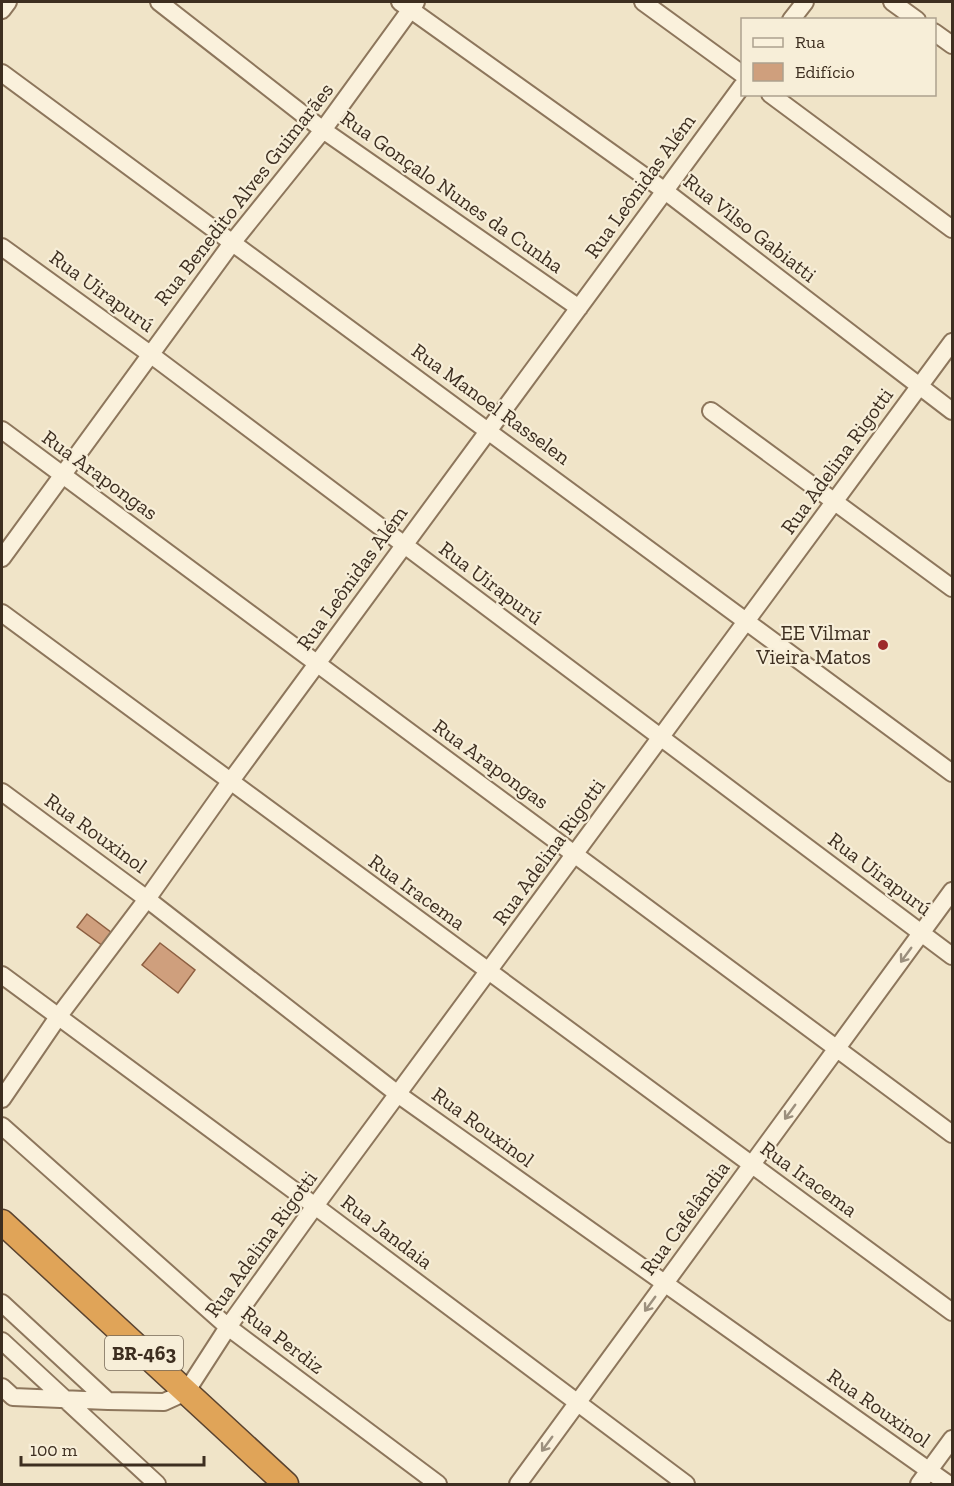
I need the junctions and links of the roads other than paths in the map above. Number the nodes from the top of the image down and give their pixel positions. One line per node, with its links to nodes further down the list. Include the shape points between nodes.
1 (8, 2): 7 (street)
2 (159, 2): 16 (street, Rua Gonçalo Nunes da Cunha)
3 (643, 2): 13 (street)
4 (805, 2): 8 (street)
5 (892, 2): 9 (street)
6 (409, 4): 16 (street, Rua Benedito Alves Guimarães); 17 (street, Rua Vilso Gabiatti)
7 (2, 10)
8 (793, 18)
9 (914, 18)
10 (936, 33): 11 (street)
11 (952, 45)
12 (2, 73): 19 (street, Rua Manoel Rasselen)
13 (741, 73)
14 (741, 87): 17 (street, Rua Leônidas Além)
15 (773, 96): 18 (street)
16 (323, 130): 19 (street, Rua Benedito Alves Guimarães); 21 (street, Rua Gonçalo Nunes da Cunha)
17 (665, 191): 21 (street, Rua Leônidas Além); 24 (street, Rua Vilso Gabiatti)
18 (952, 229)
19 (232, 243): 23 (street, Rua Benedito Alves Guimarães); 28 (street, Rua Manoel Rasselen)
20 (2, 247): 23 (street, Rua Uirapurú)
21 (579, 308): 28 (street, Rua Leônidas Além)
22 (952, 342): 24 (street, Rua Adelina Rigotti)
23 (150, 354): 29 (street, Rua Benedito Alves Guimarães); 31 (street, Rua Uirapurú)
24 (920, 387): 26 (street, Rua Vilso Gabiatti); 30 (street, Rua Adelina Rigotti)
25 (711, 411): 30 (street)
26 (952, 411)
27 (2, 430): 29 (street, Rua Arapongas)
28 (489, 430): 31 (street, Rua Leônidas Além); 35 (street, Rua Manoel Rasselen)
29 (63, 475): 32 (street, Rua Benedito Alves Guimarães); 36 (street, Rua Arapongas)
30 (835, 502): 33 (street); 35 (street, Rua Adelina Rigotti)
31 (404, 546): 36 (street, Rua Leônidas Além); 37 (street, Rua Uirapurú)
32 (2, 558)
33 (952, 588)
34 (2, 613): 39 (street, Rua Iracema)
35 (747, 621): 37 (street, Rua Adelina Rigotti); 38 (street, Rua Manoel Rasselen)
36 (317, 663): 39 (street, Rua Leônidas Além); 41 (street, Rua Arapongas)
37 (661, 738): 41 (street, Rua Adelina Rigotti); 44 (street, Rua Uirapurú)
38 (952, 773)
39 (230, 782): 43 (street, Rua Leônidas Além); 46 (street, Rua Iracema)
40 (2, 792): 43 (street, Rua Rouxinol)
41 (575, 854): 46 (street, Rua Adelina Rigotti); 49 (street, Rua Arapongas)
42 (952, 891): 44 (street, Rua Cafelândia)
43 (147, 899): 48 (street, Rua Leônidas Além); 50 (street, Rua Rouxinol)
44 (921, 933): 45 (street, Rua Uirapurú); 49 (street, Rua Cafelândia, one-way to 49)
45 (952, 956)
46 (488, 972): 50 (street, Rua Adelina Rigotti); 54 (street, Rua Iracema)
47 (2, 975): 48 (street, Rua Jandaia)
48 (58, 1017): 51 (street, Rua Leônidas Além); 55 (street, Rua Jandaia)
49 (837, 1049): 53 (street, Rua Arapongas); 54 (street, Rua Cafelândia, one-way to 54)
50 (399, 1095): 55 (street, Rua Adelina Rigotti); 57 (street, Rua Rouxinol)
51 (2, 1099)
52 (2, 1126): 60 (street, Rua Perdiz)
53 (952, 1134)
54 (752, 1165): 57 (street, Rua Cafelândia); 59 (street, Rua Iracema)
55 (315, 1206): 60 (street, Rua Adelina Rigotti); 66 (street, Rua Jandaia)
56 (2, 1222): 63 (highway, BR-463)
57 (664, 1285): 66 (street, Rua Cafelândia, one-way to 66); 68 (street, Rua Rouxinol)
58 (2, 1303): 65 (street)
59 (952, 1312)
60 (228, 1327): 63 (street, Rua Adelina Rigotti); 71 (street, Rua Perdiz)
61 (2, 1341): 64 (street)
62 (2, 1387): 64 (street, via 12,1397)
63 (186, 1392): 65 (street, via 164,1402); 70 (highway, BR-463)
64 (64, 1399): 65 (street); 69 (street)
65 (108, 1401)
66 (577, 1404): 72 (street, Rua Cafelândia, one-way to 72); 73 (street, Rua Jandaia)
67 (952, 1439): 68 (street)
68 (930, 1470): 74 (street); 75 (street, Rua Rouxinol)
69 (157, 1485)
70 (286, 1485)
71 (438, 1485)
72 (518, 1485)
73 (686, 1485)
74 (919, 1485)
75 (948, 1485)

